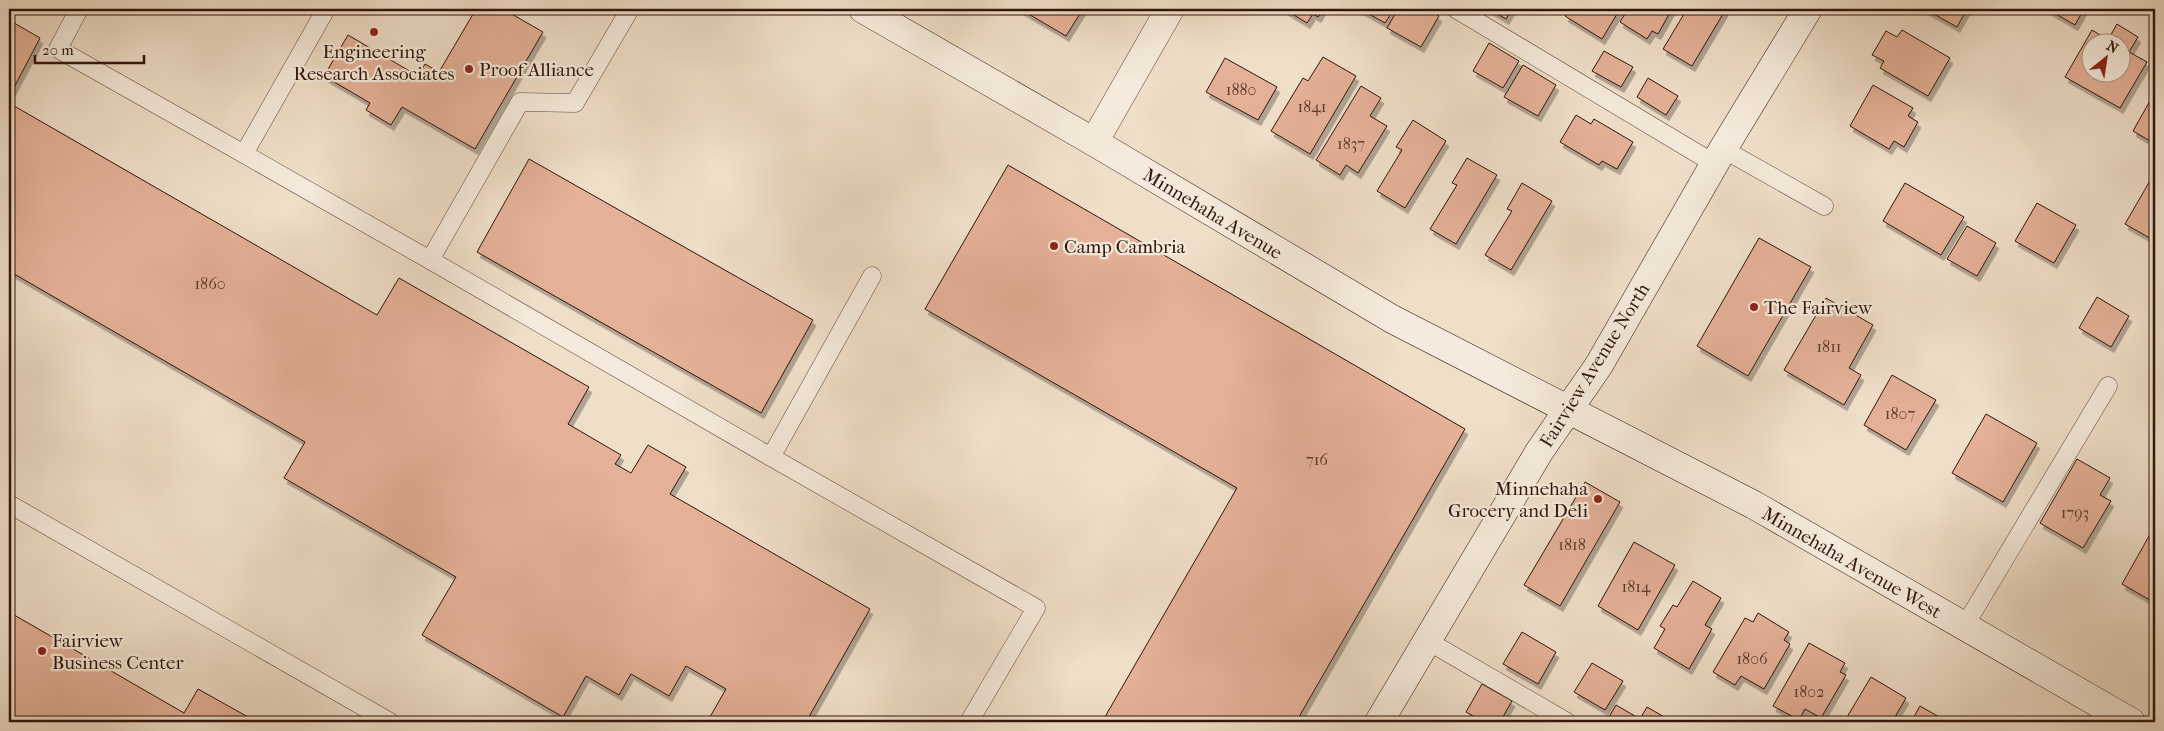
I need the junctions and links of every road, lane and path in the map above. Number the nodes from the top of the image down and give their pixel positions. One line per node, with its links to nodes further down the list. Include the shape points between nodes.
1 (79, 9): 9 (lane, via 58,49)
2 (326, 9): 9 (lane)
3 (630, 9): 12 (lane, via 575,103 520,102)
4 (863, 9): 8 (street, Minnehaha Avenue)
5 (1170, 9): 8 (street)
6 (1456, 9): 10 (lane)
7 (1808, 9): 10 (street, Fairview Avenue North)
8 (1094, 142): 15 (street, Minnehaha Avenue, via 1392,319)
9 (244, 154): 12 (lane)
10 (1719, 157): 11 (lane); 15 (street, Fairview Avenue North, via 1599,365)
11 (1824, 206)
12 (430, 260): 16 (lane)
13 (872, 276): 16 (lane)
14 (2108, 386): 18 (lane)
15 (1568, 408): 18 (street, Minnehaha Avenue West, via 1754,505); 19 (street, Fairview Avenue North)
16 (771, 457): 21 (lane, via 1036,608)
17 (9, 504): 20 (lane)
18 (1964, 627): 24 (street, Minnehaha Avenue West)
19 (1426, 640): 22 (street, Fairview Avenue North); 23 (lane)
20 (390, 722)
21 (969, 722)
22 (1379, 722)
23 (1567, 722)
24 (2131, 722)

